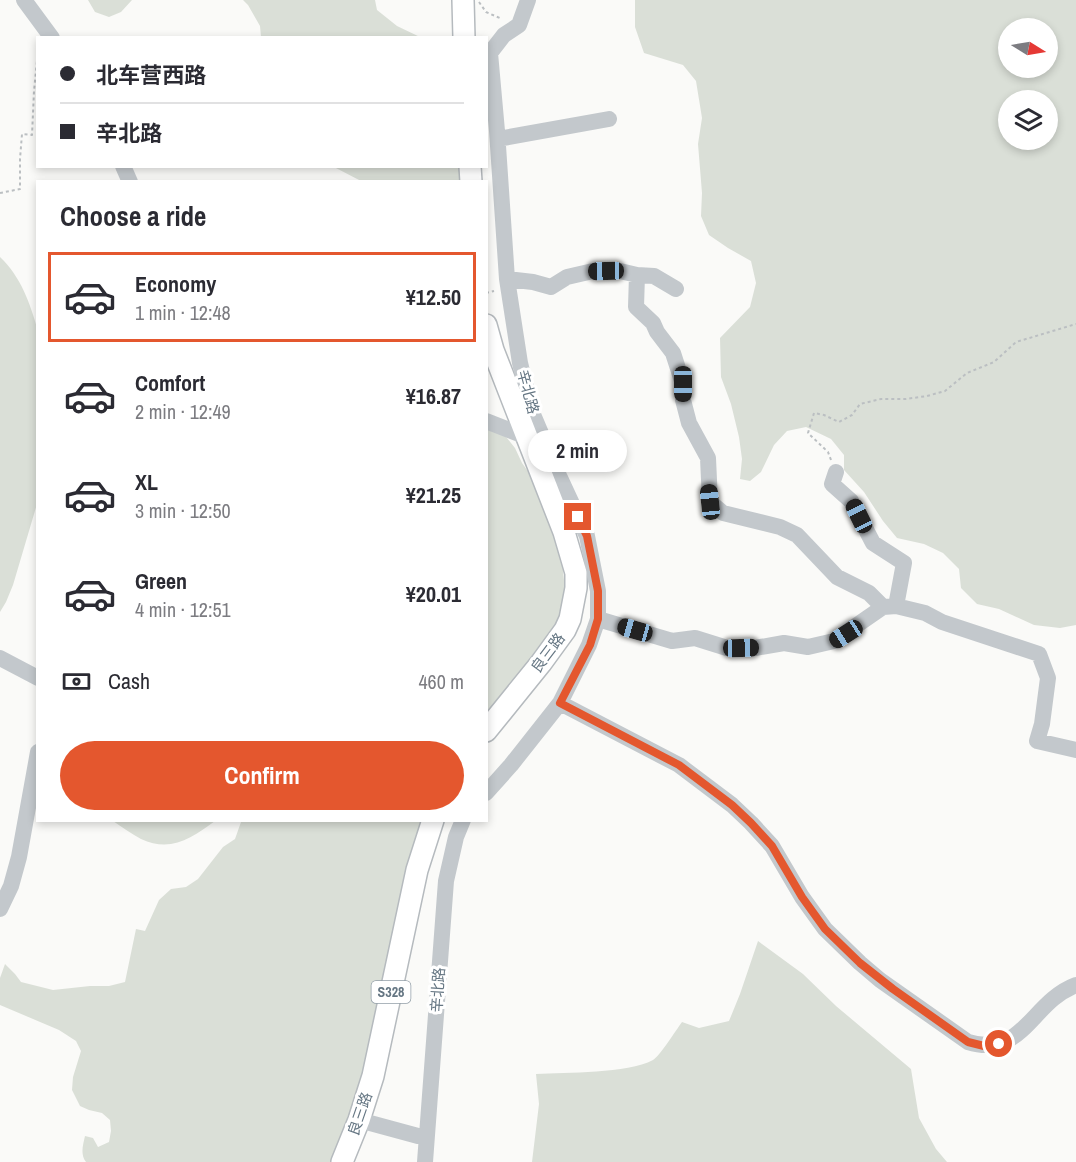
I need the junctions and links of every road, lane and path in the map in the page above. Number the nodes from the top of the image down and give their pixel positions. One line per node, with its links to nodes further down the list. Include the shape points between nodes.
1 (24, 0): 6 (street)
2 (462, 0): 7 (main road)
3 (477, 0): 5 (path, via 486,12)
4 (528, 0): 5 (street)
5 (519, 25): 10 (street, 辛北路, via 504,35 490,53)
6 (51, 36)
7 (464, 36)
8 (36, 71): 11 (path, via 32,135 22,134 20,189)
9 (609, 119): 10 (street)
10 (498, 139): 13 (street, 辛北路)
11 (0, 193)
12 (637, 275): 13 (street, via 593,272 567,277 551,287); 14 (street, via 654,276); 20 (street, via 636,307 653,323 673,353 689,423 708,458 710,502 723,513 797,535 837,577)
13 (507, 279): 21 (street, 辛北路, via 532,412 587,536 598,591)
14 (676, 289)
15 (1076, 324): 19 (path, via 1016,342 994,362 967,373 945,391 860,404 852,415 839,422 814,413 808,433 828,452)
16 (488, 332): 18 (main road, 良三路)
17 (488, 422): 18 (street)
18 (527, 438): 25 (main road, 良三路, via 574,562 575,599 565,630)
19 (836, 472): 20 (street, via 832,484 851,501 873,543 904,562)
20 (889, 606): 21 (street, via 834,641 808,647 784,643 727,648 695,638 672,641); 26 (street, via 925,613 1038,654 1048,678 1037,741)
21 (598, 619): 24 (street, 辛北路, via 590,645)
22 (0, 658): 23 (street)
23 (36, 677)
24 (560, 703): 28 (street, 辛北路); 32 (street, via 679,765 732,805 772,846 825,929 880,980 968,1042 992,1046 1007,1040 1020,1033 1059,994)
25 (488, 729)
26 (1076, 750)
27 (36, 763): 31 (street, via 19,856)
28 (488, 791)
29 (432, 822): 33 (main road, 良三路 / S328, via 417,870 373,1076)
30 (462, 822): 34 (street, 辛北路, via 446,880)
31 (0, 909)
32 (1076, 985)
33 (359, 1120): 34 (street); 35 (main road, 良三路 / S328)
34 (427, 1136): 36 (street, 辛北路)
35 (342, 1162)
36 (425, 1162)

